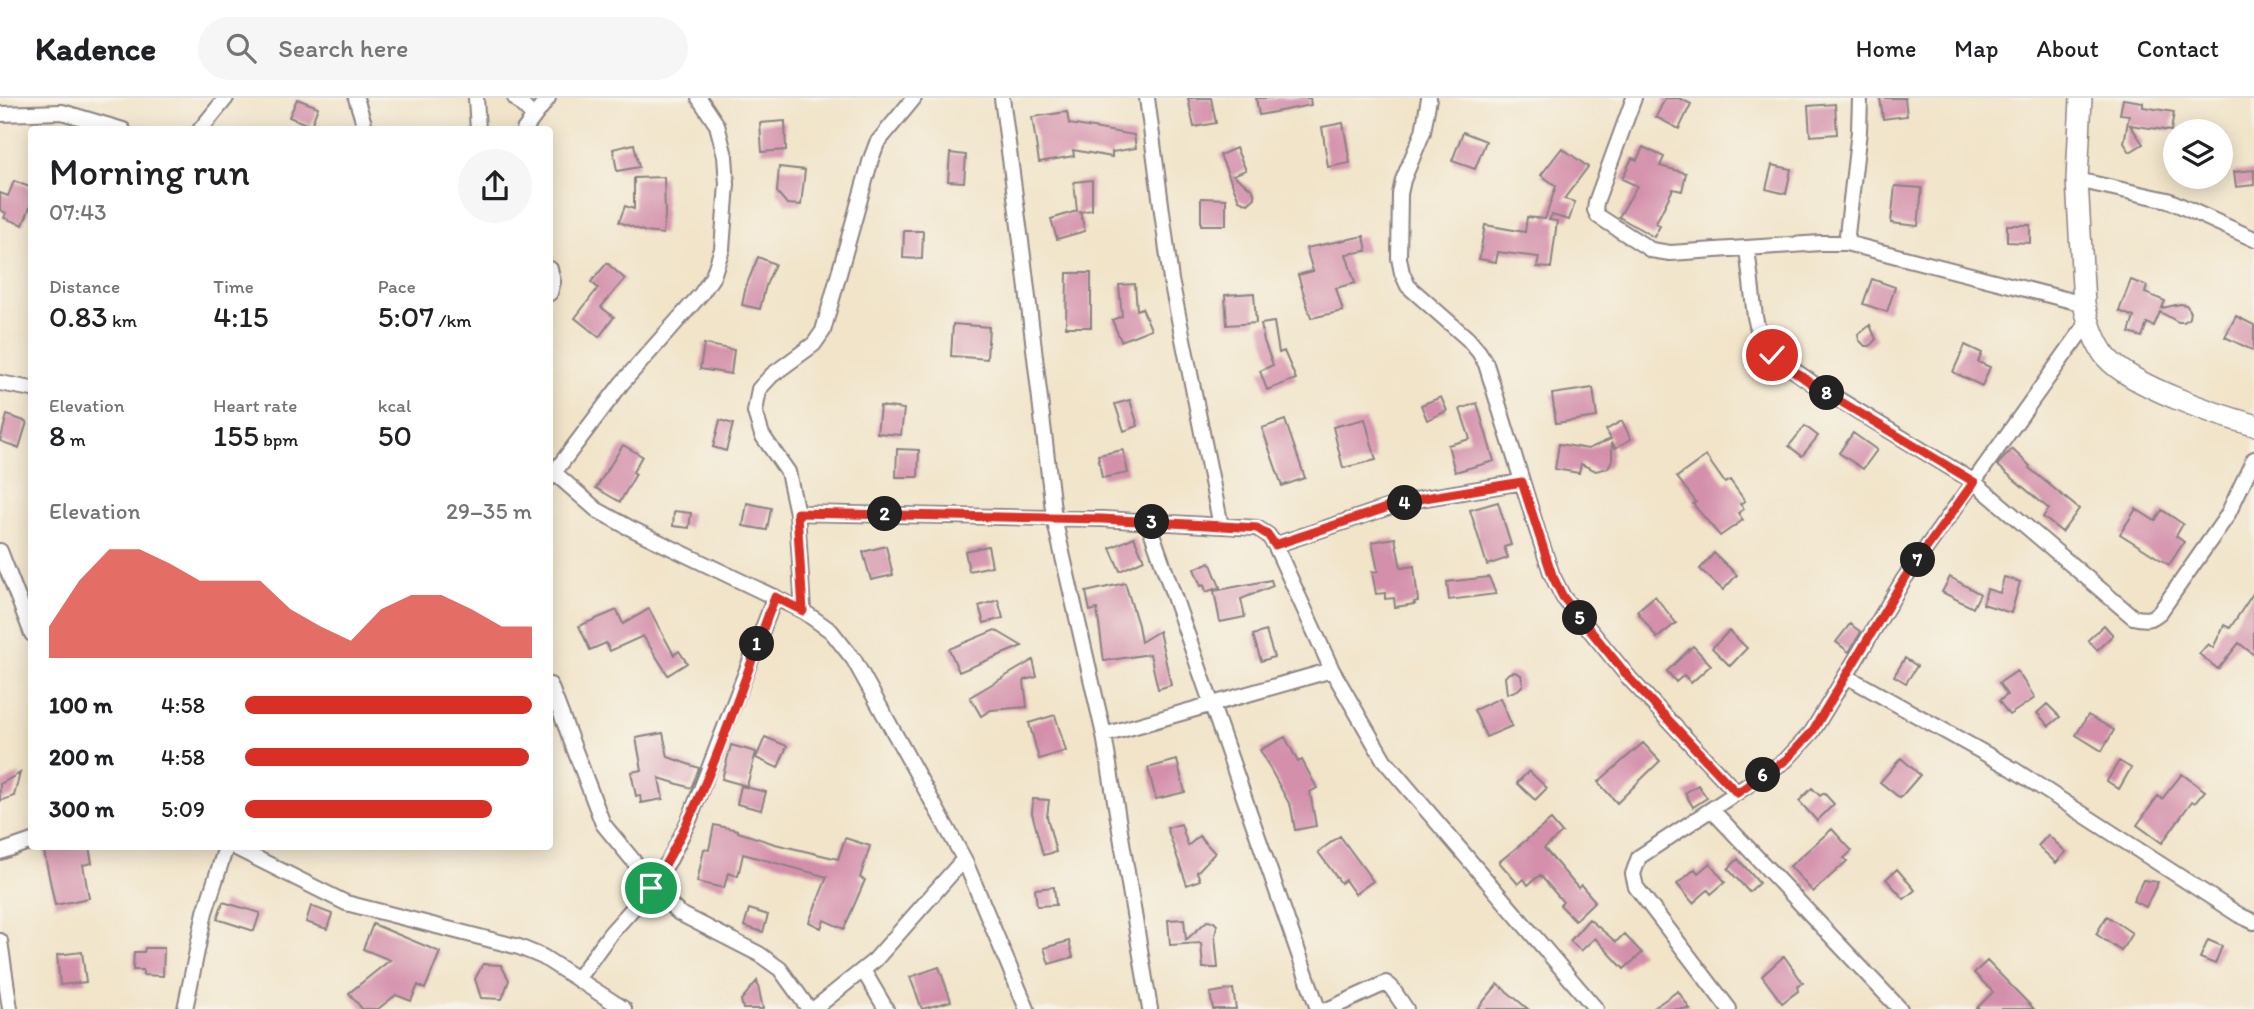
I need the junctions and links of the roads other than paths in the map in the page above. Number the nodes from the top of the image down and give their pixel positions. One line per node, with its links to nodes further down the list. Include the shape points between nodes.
1 (226, 98): 17 (street)
2 (356, 98): 18 (street)
3 (476, 98): 19 (street)
4 (515, 98): 15 (street)
5 (548, 98): 15 (street)
6 (699, 98): 30 (street, via 717,125 725,156 722,249 713,276)
7 (915, 98): 34 (street, via 874,151 823,331 814,344 759,389 755,412 762,435 788,472)
8 (1002, 98): 35 (street)
9 (1147, 98): 37 (street, via 1171,280)
10 (1429, 98): 32 (street, via 1423,132 1400,194 1402,273 1408,286 1479,352 1486,364)
11 (1634, 98): 24 (street, via 1596,202 1598,216 1651,250 1670,253)
12 (1860, 98): 23 (street)
13 (2081, 98): 21 (street)
14 (0, 114): 16 (street, via 62,113)
15 (533, 116): 20 (street)
16 (109, 126)
17 (203, 126)
18 (365, 126)
19 (478, 126)
20 (527, 126)
21 (2077, 180): 22 (street, via 2168,200); 25 (street)
22 (2254, 239)
23 (1846, 243): 24 (street); 25 (street)
24 (1747, 247): 33 (street, via 1755,317 1760,338 1772,355)
25 (2086, 313): 28 (street, via 2107,358 2131,376); 33 (street)
26 (0, 383): 27 (street)
27 (28, 388)
28 (2254, 425)
29 (2254, 459): 33 (street, via 2227,516 2160,612 2144,620 2133,617)
30 (553, 470)
31 (553, 475): 40 (street, via 597,510)
32 (1522, 482): 38 (street, via 1392,506); 48 (street, via 1563,597 1630,679)
33 (1974, 482): 44 (street, via 1904,579)
34 (797, 513): 35 (street); 41 (street)
35 (1054, 518): 36 (street); 47 (street)
36 (1148, 522): 37 (street); 46 (street)
37 (1221, 526): 38 (street, via 1257,528)
38 (1275, 545): 43 (street)
39 (0, 551): 42 (street)
40 (775, 597): 41 (street); 55 (street, via 690,818)
41 (803, 611): 54 (street, via 831,631 854,660)
42 (28, 624)
43 (1332, 670): 46 (street); 71 (street, via 1384,760)
44 (1846, 676): 48 (street, via 1799,749); 56 (street, via 2013,769)
45 (553, 693): 55 (street, via 603,824)
46 (1214, 705): 47 (street); 68 (street)
47 (1104, 735): 67 (street)
48 (1737, 793): 49 (street)
49 (1712, 810): 72 (street, via 1640,857 1633,874 1636,887); 73 (street)
50 (28, 842): 53 (street)
51 (225, 850): 61 (street, via 205,912)
52 (240, 850): 59 (street, via 346,903 519,947)
53 (0, 852)
54 (964, 859): 58 (street); 66 (street)
55 (651, 888): 59 (street); 63 (street, via 679,913 780,968)
56 (2254, 922)
57 (0, 941): 60 (street)
58 (863, 970): 64 (street); 65 (street)
59 (578, 978): 62 (street)
60 (10, 1009)
61 (184, 1009)
62 (624, 1009)
63 (809, 1009)
64 (814, 1009)
65 (886, 1009)
66 (1027, 1009)
67 (1150, 1009)
68 (1318, 1009)
69 (1329, 1009): 70 (street, via 1386,983)
70 (1406, 1009)
71 (1596, 1009)
72 (1729, 1009)
73 (1900, 1009)

